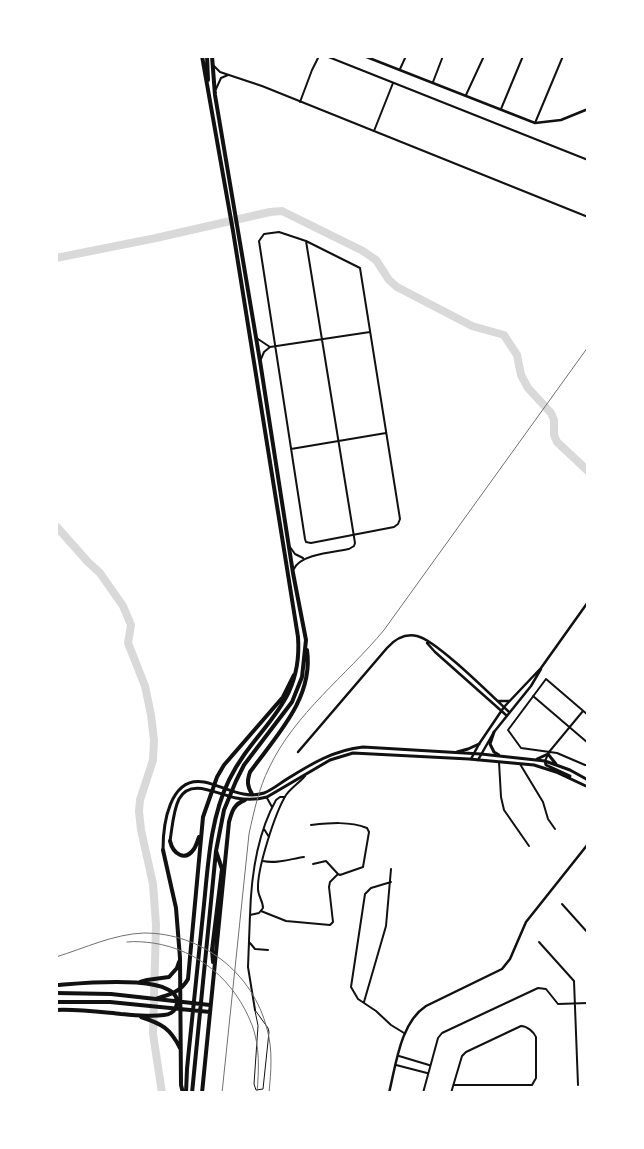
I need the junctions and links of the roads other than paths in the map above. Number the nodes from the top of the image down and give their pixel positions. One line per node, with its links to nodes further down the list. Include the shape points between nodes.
1 (202, 56): 17 (highway)
2 (207, 56): 17 (highway)
3 (212, 56): 12 (highway)
4 (319, 56): 20 (street)
5 (326, 56): 16 (street)
6 (406, 56): 13 (street)
7 (444, 56): 15 (street)
8 (484, 56): 19 (street)
9 (524, 56): 21 (street)
10 (562, 56): 23 (street)
11 (366, 57): 13 (street)
12 (213, 65): 14 (street, via 220,72); 18 (highway)
13 (400, 69): 15 (street)
14 (231, 75): 18 (street, via 221,78); 20 (street)
15 (433, 82): 19 (street)
16 (393, 83): 24 (street); 25 (street)
17 (208, 89): 45 (highway, via 298,637)
18 (215, 95): 29 (highway)
19 (466, 95): 21 (street)
20 (300, 102): 24 (street)
21 (501, 109): 23 (street)
22 (588, 110): 23 (street, via 561,120)
23 (535, 123)
24 (374, 131): 26 (street)
25 (588, 160)
26 (588, 218)
27 (306, 241): 28 (street, via 360,268); 30 (street); 31 (street, via 279,232 264,234 259,241)
28 (370, 332): 30 (street); 34 (street)
29 (256, 337): 32 (street); 33 (highway)
30 (322, 339): 31 (street); 35 (street)
31 (275, 346): 32 (street); 36 (street)
32 (270, 347): 33 (street)
33 (260, 360): 38 (highway)
34 (386, 433): 35 (street); 37 (street, via 400,518 394,527)
35 (338, 441): 36 (street); 37 (street)
36 (291, 449): 37 (street, via 306,542)
37 (354, 534): 39 (street, via 354,546)
38 (288, 544): 39 (street, via 295,554); 40 (highway)
39 (303, 558): 40 (street, via 296,563)
40 (293, 573): 42 (highway)
41 (588, 602): 44 (street)
42 (306, 640): 77 (highway, via 308,654 303,690 295,710 250,772 248,788); 91 (highway, via 302,677 292,702 249,758 236,781 224,810)
43 (425, 640): 47 (street); 50 (street); 59 (street, via 410,635 392,642)
44 (541, 668): 48 (street); 52 (street)
45 (297, 669): 85 (highway, via 283,697 217,777); 126 (highway, via 286,701 240,762 222,796 213,833)
46 (534, 696): 51 (street, via 548,679); 55 (street); 61 (street, via 508,731 521,748)
47 (496, 700): 48 (street); 49 (street)
48 (510, 701): 49 (street)
49 (504, 707): 50 (street); 52 (street)
50 (502, 711): 54 (street); 58 (street)
51 (583, 711): 53 (street); 55 (street)
52 (509, 712): 54 (street)
53 (588, 715)
54 (506, 716): 56 (street)
55 (569, 727): 57 (street); 61 (street)
56 (494, 732): 63 (street); 64 (main road, via 490,744)
57 (588, 743)
58 (478, 744): 60 (main road); 62 (street)
59 (298, 752)
60 (451, 753): 62 (main road); 77 (main road, via 363,747 348,749 318,760 268,790)
61 (549, 753): 67 (main road); 68 (street); 71 (main road); 72 (street)
62 (474, 754): 63 (main road); 65 (street)
63 (481, 754): 64 (main road); 66 (street)
64 (500, 756): 67 (main road)
65 (471, 759): 66 (main road); 73 (main road, via 363,752 342,755)
66 (478, 760): 69 (main road)
67 (534, 760): 68 (main road)
68 (545, 761): 71 (main road); 74 (main road, via 546,765)
69 (499, 762): 70 (main road); 89 (street, via 504,810)
70 (520, 764): 74 (main road, via 542,767); 84 (street)
71 (557, 765): 75 (main road)
72 (588, 765)
73 (306, 774): 78 (main road); 79 (street)
74 (574, 780): 76 (main road)
75 (588, 780)
76 (588, 787)
77 (252, 794): 90 (main road, via 203,782 191,783 178,790 167,816)
78 (267, 797): 80 (main road); 81 (street)
79 (285, 797): 81 (street, via 277,798); 86 (street)
80 (245, 800): 87 (main road, via 200,788 190,790 177,804); 104 (highway, via 238,803 231,814)
81 (272, 806): 83 (street)
82 (312, 825): 96 (street, via 343,823 367,828 368,843 363,867)
83 (263, 828): 86 (street); 102 (street, via 255,867 249,936 255,949)
84 (555, 829)
85 (200, 834): 87 (highway, via 189,854 176,854); 108 (highway, via 188,978 176,992)
86 (269, 837): 93 (street)
87 (170, 841)
88 (588, 844): 118 (street, via 526,922 510,959 502,969 420,1010)
89 (529, 846)
90 (163, 850): 103 (highway, via 176,908)
91 (216, 851): 104 (highway, via 222,868 212,950); 127 (highway)
92 (304, 858): 93 (street, via 272,863)
93 (263, 860): 99 (street, via 258,884 263,905)
94 (313, 864): 96 (street, via 326,861)
95 (391, 869): 97 (street)
96 (338, 874): 99 (street, via 330,882 333,922 330,925 286,921)
97 (391, 882): 110 (street, via 386,926); 110 (street, via 368,890 364,898 351,985 356,997)
98 (562, 904): 100 (street)
99 (261, 911): 115 (street, via 250,915 248,967)
100 (588, 933)
101 (539, 942): 112 (street, via 574,981)
102 (268, 950)
103 (180, 958): 105 (highway, via 177,968 168,977); 119 (highway)
104 (214, 967): 113 (highway)
105 (140, 982): 106 (highway); 117 (highway, via 159,985 172,992 176,1007 165,1016)
106 (56, 985)
107 (56, 994): 108 (highway, via 111,994)
108 (155, 999): 113 (highway)
109 (56, 1002): 116 (highway, via 110,1002)
110 (364, 1002): 118 (street)
111 (588, 1003): 112 (street)
112 (576, 1004): 122 (street, via 558,1004 546,990 538,988 442,1033); 125 (street)
113 (210, 1005): 116 (highway)
114 (56, 1010): 117 (highway)
115 (255, 1010): 115 (lane, via 269,1032 264,1089 261,1090 256,1090 254,1084 258,1034)
116 (210, 1012): 128 (highway)
117 (136, 1015): 119 (highway, via 156,1022 172,1033)
118 (405, 1033): 120 (street)
119 (181, 1050): 126 (highway)
120 (399, 1056): 121 (street); 122 (street)
121 (396, 1065): 123 (street); 129 (street)
122 (429, 1065): 123 (street)
123 (427, 1072): 130 (street)
124 (454, 1085): 124 (street, via 466,1052 521,1026 534,1033 534,1083); 131 (street)
125 (578, 1085)
126 (184, 1093)
127 (192, 1093)
128 (202, 1093)
129 (389, 1093)
130 (423, 1093)
131 (451, 1093)

